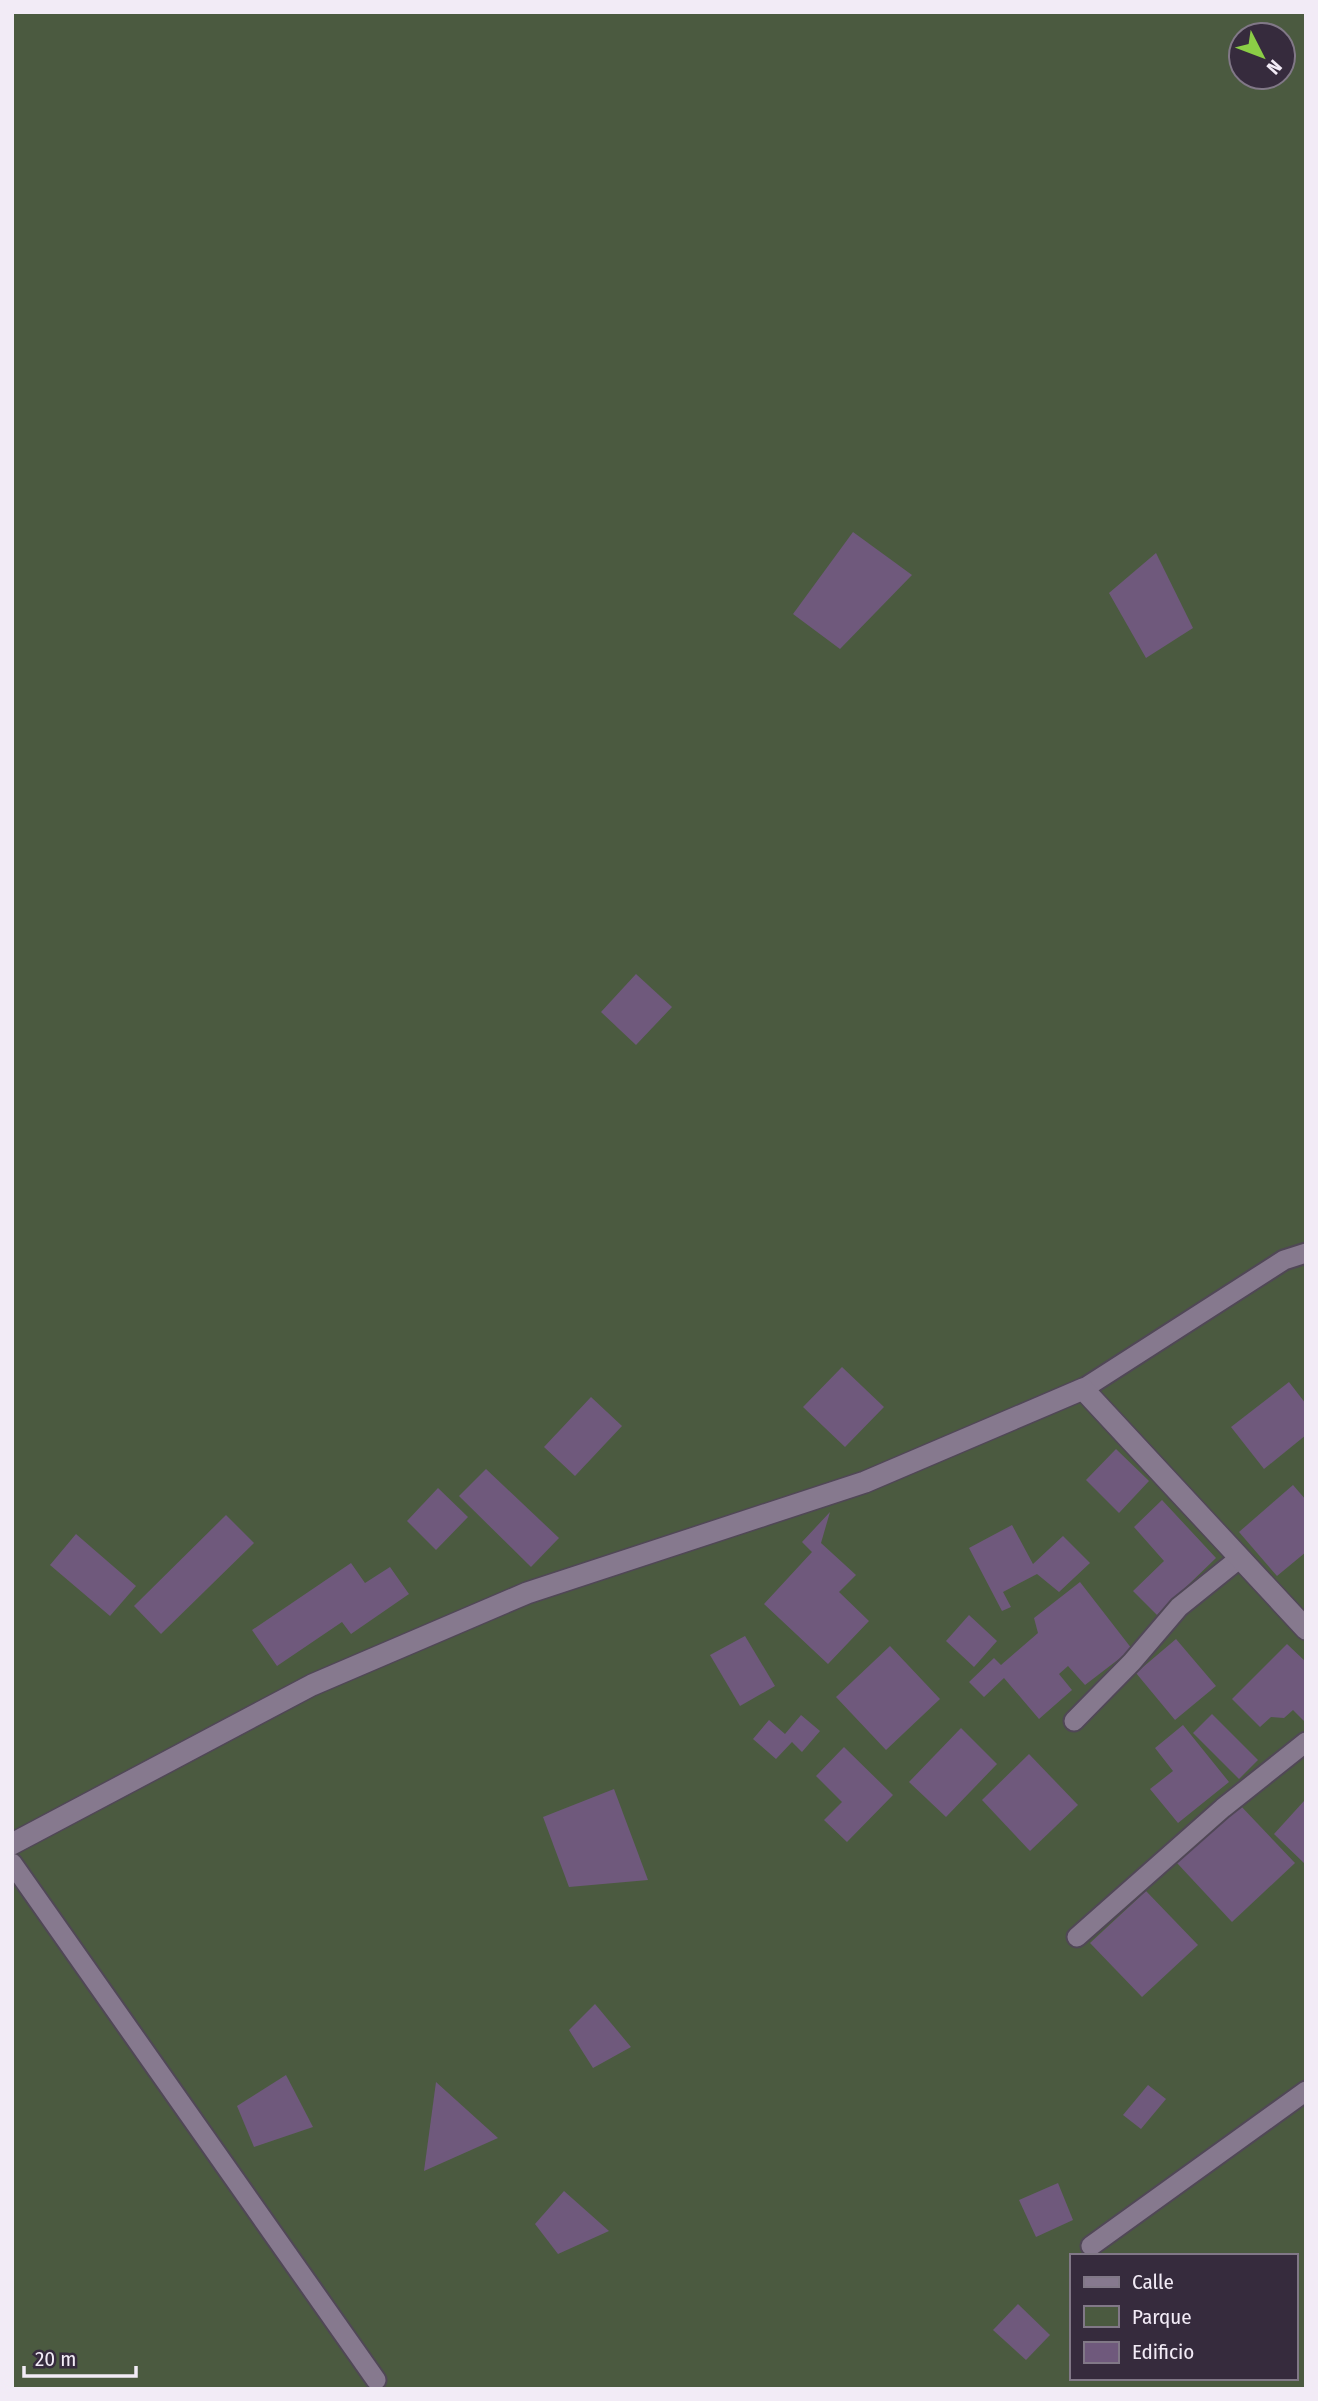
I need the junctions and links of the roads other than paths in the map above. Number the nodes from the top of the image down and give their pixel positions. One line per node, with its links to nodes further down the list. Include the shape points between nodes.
1 (1306, 1253): 2 (lane, via 1284,1260)
2 (1083, 1389): 3 (street); 7 (street, via 865,1482 514,1598 312,1685)
3 (1240, 1558): 4 (street); 5 (lane, via 1179,1606)
4 (1306, 1629)
5 (1074, 1721)
6 (1306, 1742): 9 (lane, via 1223,1808)
7 (12, 1844)
8 (12, 1863): 12 (lane)
9 (1077, 1937)
10 (1306, 2091): 11 (lane)
11 (1091, 2246)
12 (376, 2380)

